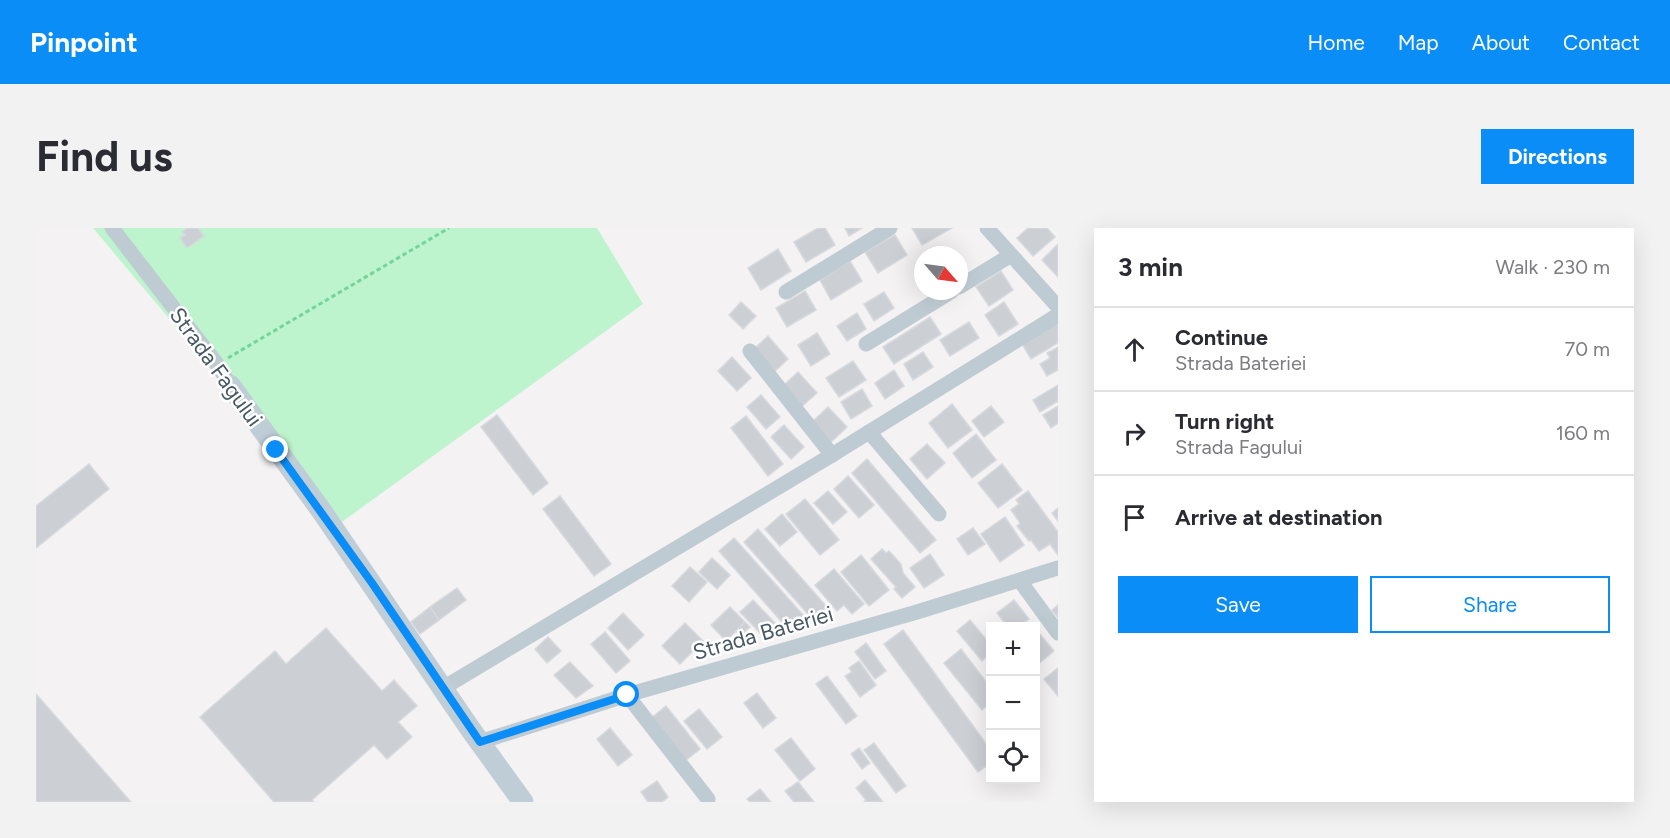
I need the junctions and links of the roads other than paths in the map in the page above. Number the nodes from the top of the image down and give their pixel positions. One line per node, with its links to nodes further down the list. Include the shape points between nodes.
1 (112, 228): 11 (street, Strada Fagului)
2 (890, 228): 6 (street)
3 (987, 228): 4 (street)
4 (1011, 255): 5 (street); 8 (street)
5 (968, 281)
6 (786, 292)
7 (937, 300): 9 (street)
8 (1058, 308): 12 (street)
9 (866, 344)
10 (750, 351): 13 (street)
11 (230, 385): 18 (street, Strada Fagului)
12 (869, 432): 13 (street); 14 (street)
13 (832, 455): 18 (street)
14 (939, 514)
15 (1058, 568): 16 (street, Strada Bateriei)
16 (1020, 580): 17 (street); 19 (street, Strada Bateriei)
17 (1058, 633)
18 (443, 688): 20 (street, Strada Fagului)
19 (627, 695): 20 (street, Strada Bateriei); 21 (street)
20 (480, 742): 22 (street, Strada Fagului)
21 (708, 799)
22 (523, 802)

